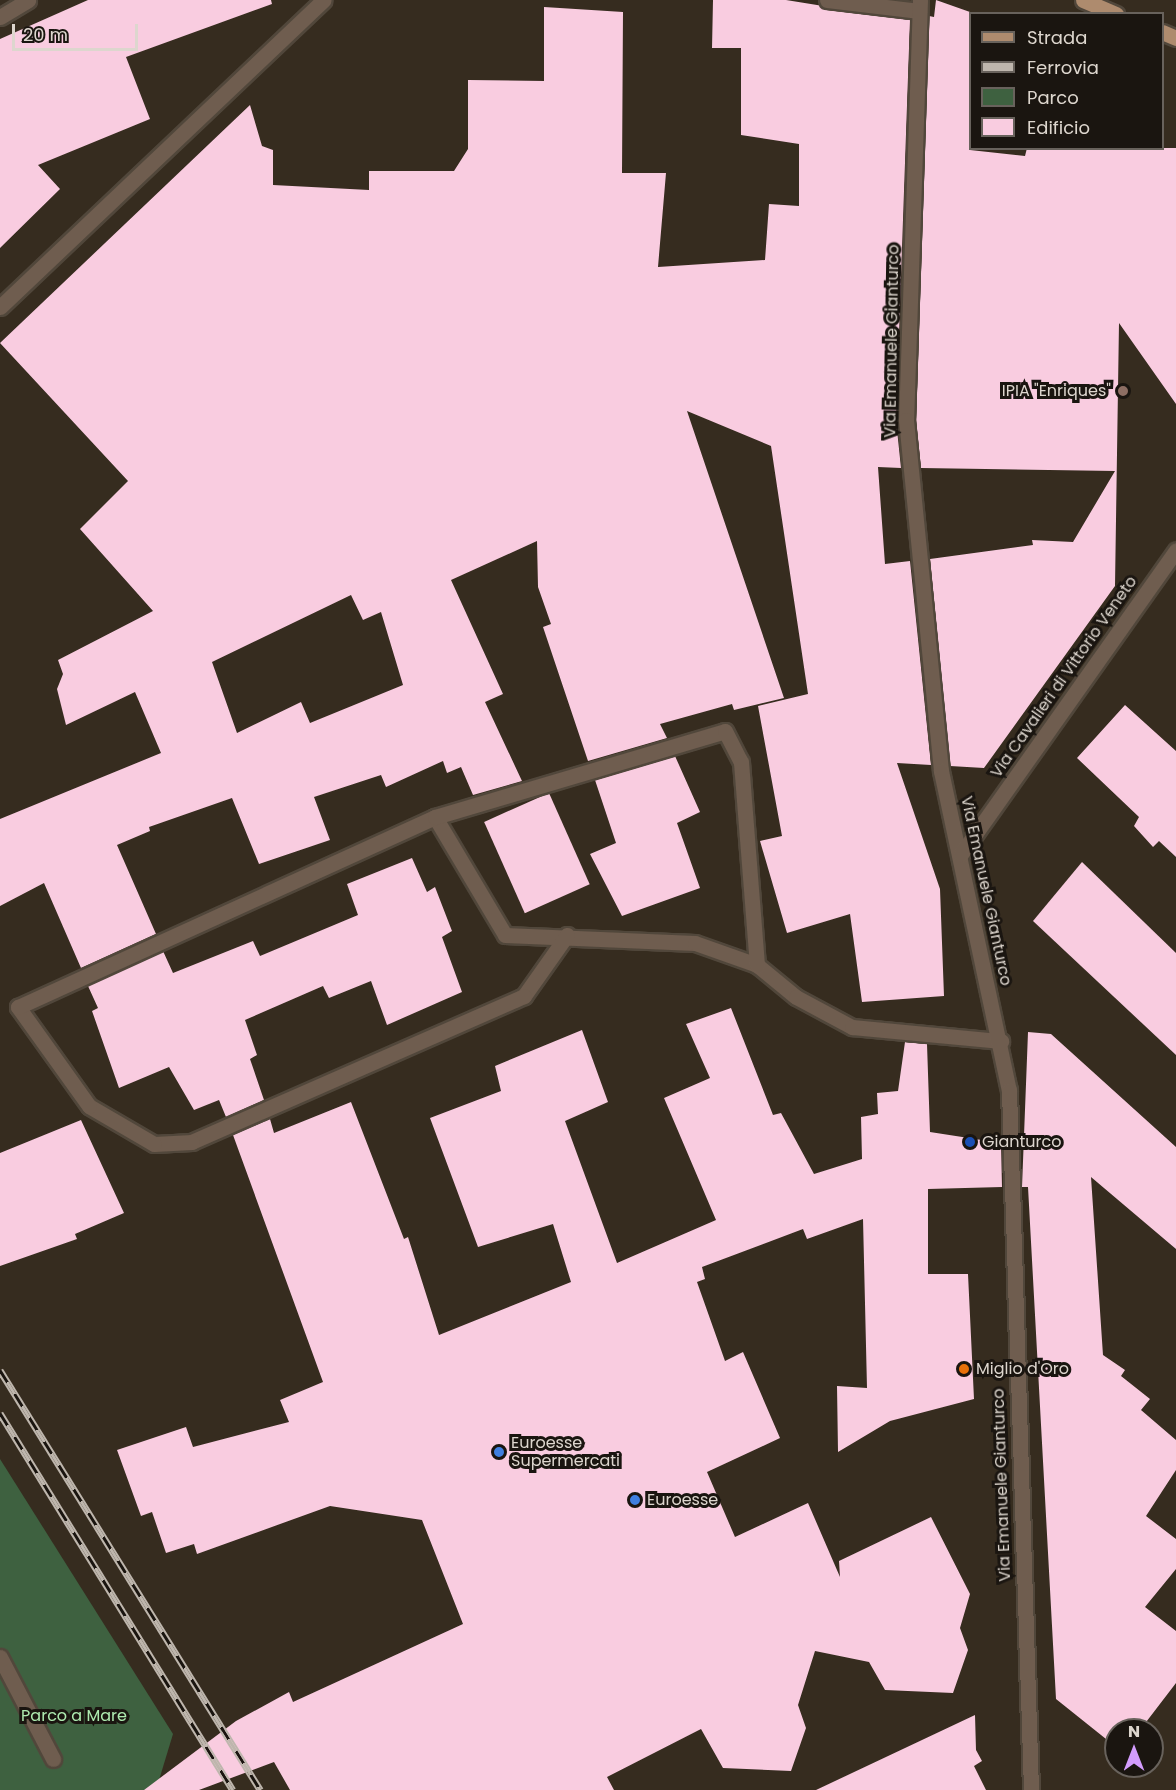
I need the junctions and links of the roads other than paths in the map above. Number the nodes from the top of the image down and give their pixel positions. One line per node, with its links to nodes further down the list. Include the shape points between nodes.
1 (28, 0): 7 (street)
2 (323, 0): 8 (street)
3 (827, 0): 5 (street)
4 (1083, 0): 6 (main road)
5 (919, 5): 11 (street, Via Emanuele Gianturco, via 906,420 941,771)
6 (1111, 12)
7 (0, 17)
8 (0, 307)
9 (1176, 550): 11 (street, Via Cavalieri di Vittorio Veneto)
10 (435, 817): 12 (street, via 505,935); 12 (street, via 18,1007 89,1106 154,1144 192,1142 524,996); 13 (street, via 725,730 741,762)
11 (961, 854): 14 (street, Via Emanuele Gianturco)
12 (567, 935): 13 (street, via 695,943)
13 (757, 965): 14 (street, via 796,997 852,1027)
14 (1001, 1041): 17 (street, Via Emanuele Gianturco, via 1009,1090)
15 (0, 1657): 16 (street)
16 (53, 1759)
17 (1031, 1790)

